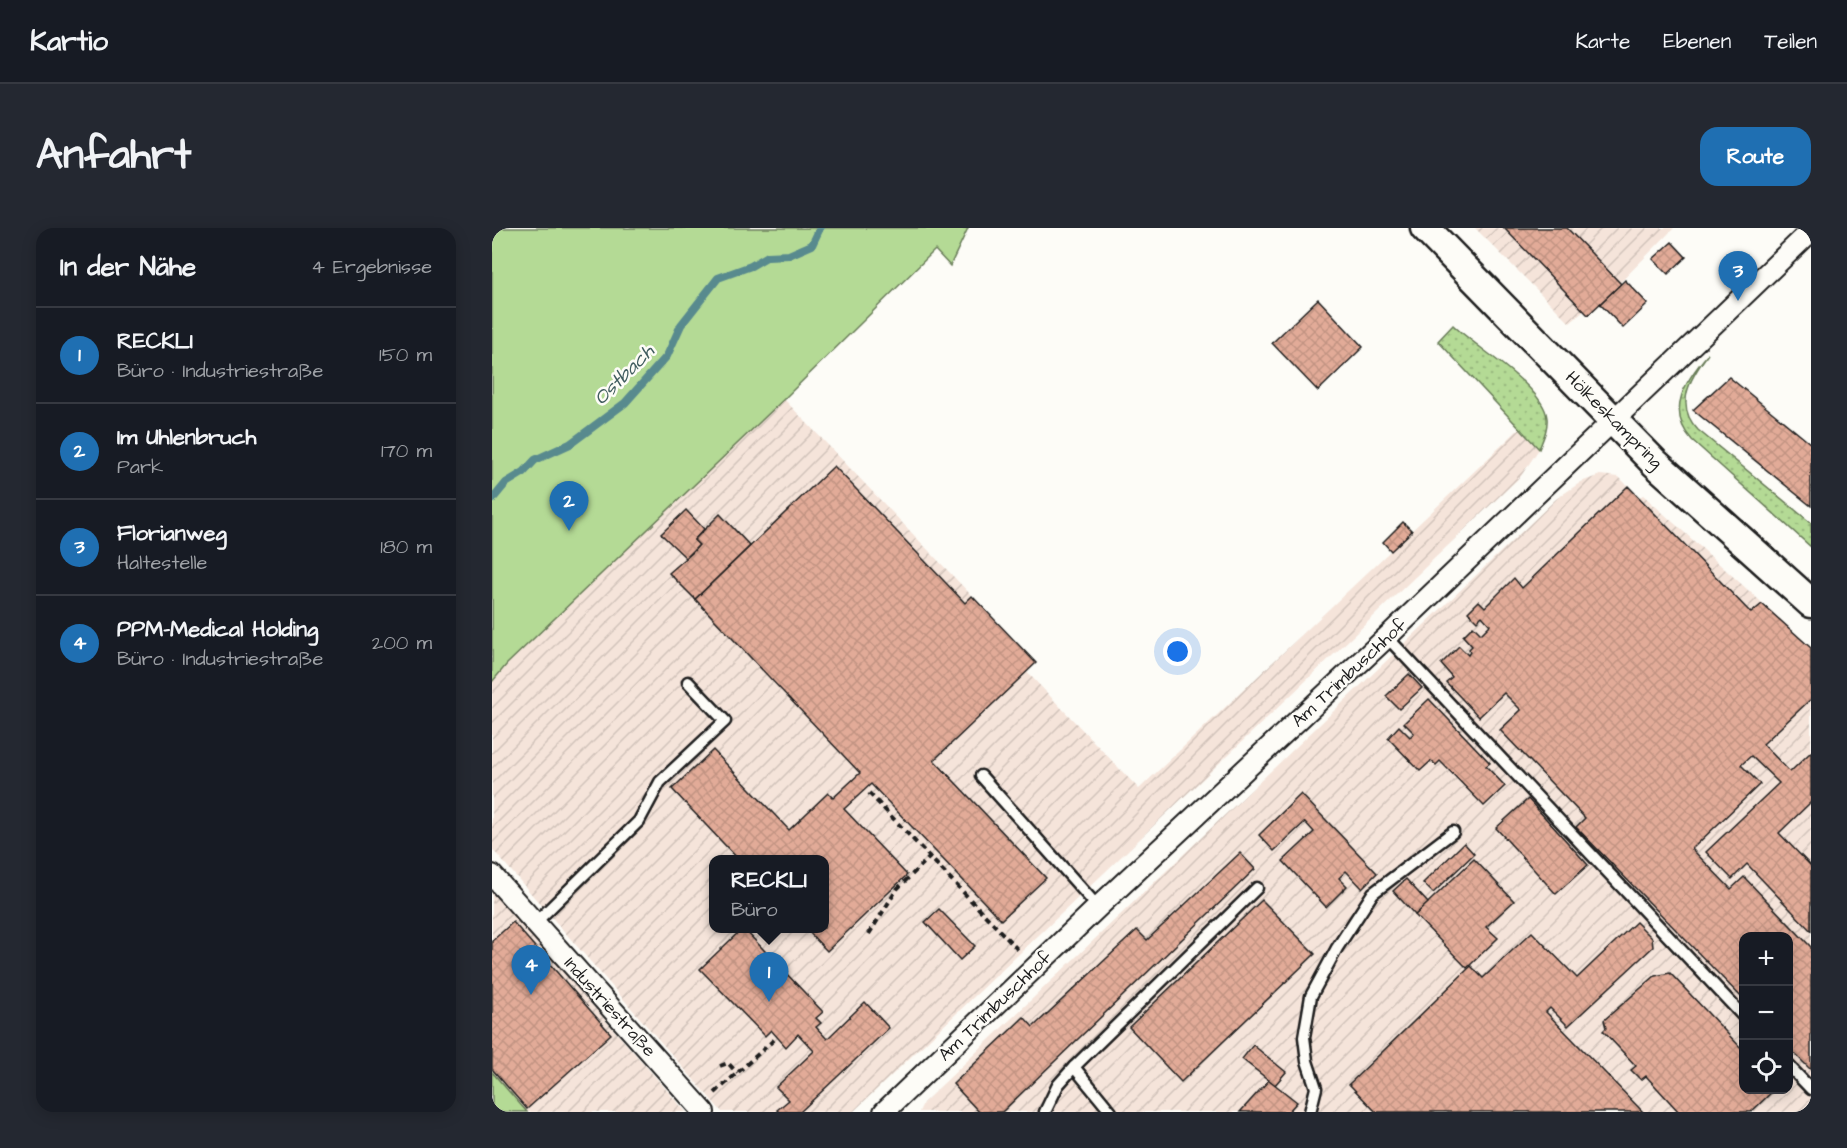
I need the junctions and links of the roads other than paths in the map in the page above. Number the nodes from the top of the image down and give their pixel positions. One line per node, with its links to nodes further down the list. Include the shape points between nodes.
1 (1425, 228): 3 (main road, Hölkeskampring)
2 (1811, 231): 3 (street, Am Trimbuschhof)
3 (1612, 421): 4 (main road, Hölkeskampring); 5 (street, Am Trimbuschhof)
4 (1811, 603)
5 (1387, 637): 11 (street, Am Trimbuschhof); 13 (lane)
6 (688, 682): 12 (lane, via 725,721 660,782 639,820)
7 (981, 776): 11 (lane)
8 (1453, 832): 21 (lane, via 1373,893 1311,996 1304,1037 1316,1088)
9 (492, 875): 12 (street, Industriestraße)
10 (1257, 888): 14 (lane)
11 (1098, 907): 18 (street, Am Trimbuschhof)
12 (535, 923): 17 (street, Industriestraße)
13 (1739, 1013)
14 (1074, 1067): 19 (lane, via 1058,1085); 20 (lane)
15 (1793, 1070): 16 (lane)
16 (1811, 1089)
17 (701, 1110)
18 (884, 1112)
19 (1045, 1112)
20 (1111, 1112)
21 (1310, 1112)

